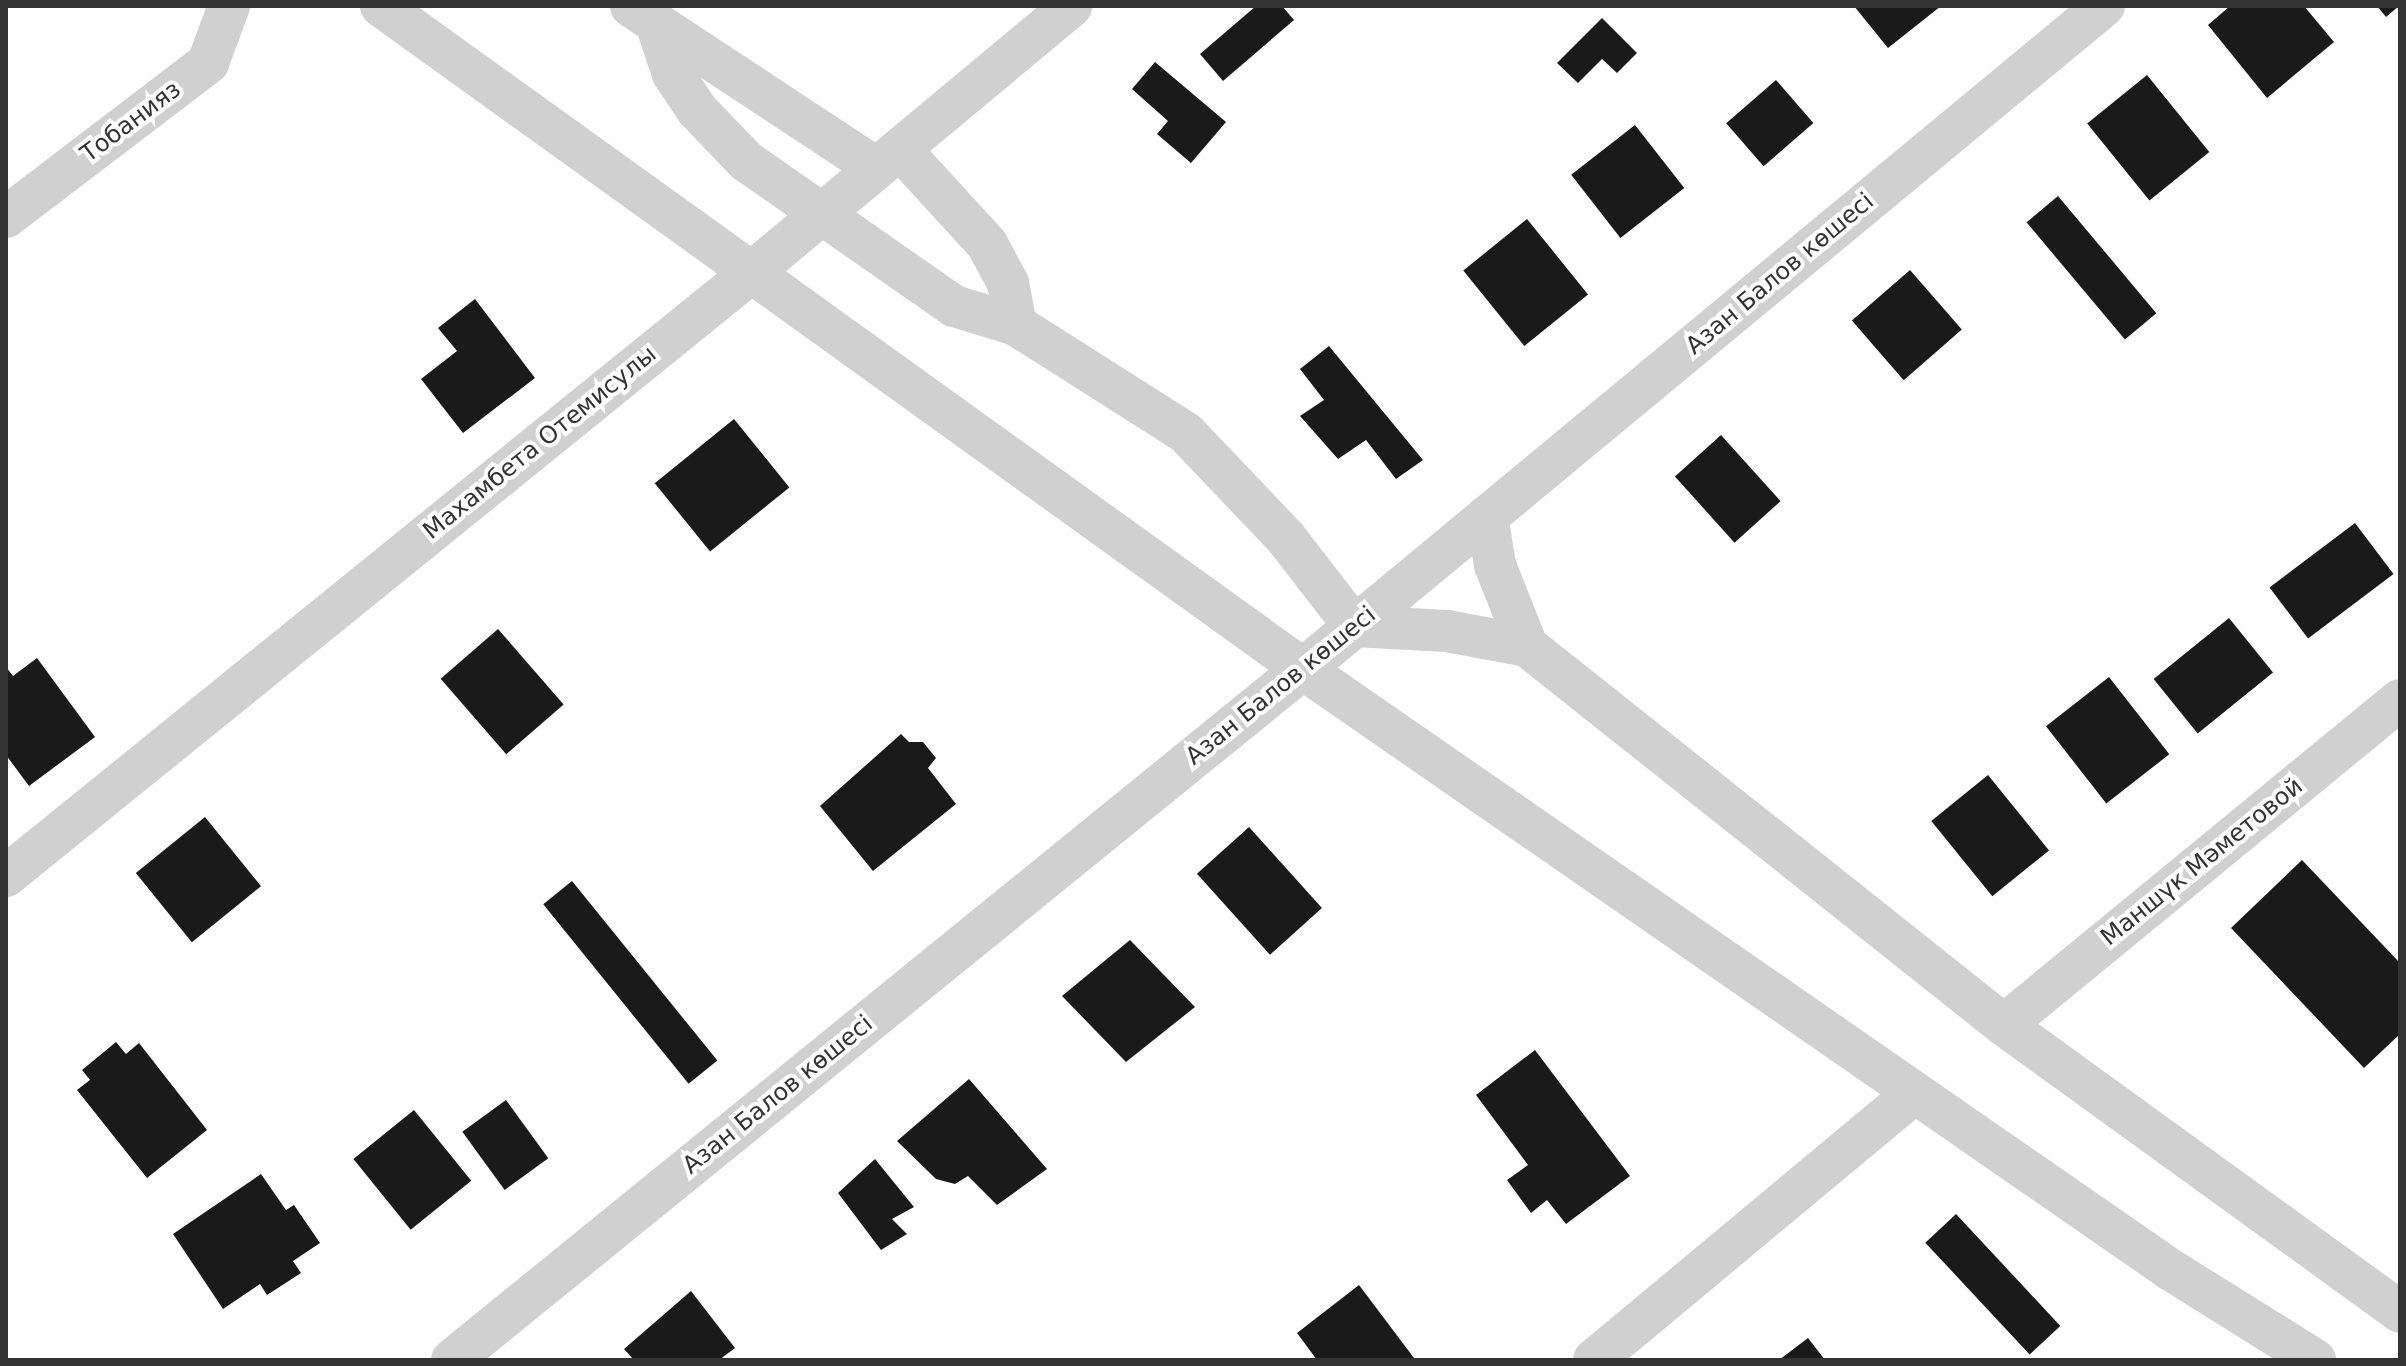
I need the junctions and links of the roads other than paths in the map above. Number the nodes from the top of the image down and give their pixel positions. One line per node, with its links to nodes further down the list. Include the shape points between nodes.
1 (229, 6): 8 (street, Тобанияз, via 208,63)
2 (381, 6): 9 (street)
3 (1071, 6): 6 (street, Махамбета Отемисулы)
4 (2104, 6): 11 (street, Азан Балов көшесі)
5 (644, 15): 6 (street); 7 (street, via 697,110 746,161)
6 (888, 158): 7 (street, Махамбета Отемисулы); 10 (street, via 987,244 1008,283)
7 (823, 213): 9 (street, Махамбета Отемисулы); 10 (street, via 954,306)
8 (6, 217)
9 (751, 273): 14 (street); 16 (street, Махамбета Отемисулы)
10 (1016, 325): 12 (street, via 1186,433 1286,538)
11 (1487, 516): 12 (street, Азан Балов көшесі); 13 (street, via 1495,565)
12 (1354, 626): 13 (street, via 1447,631); 14 (street, Азан Балов көшесі)
13 (1527, 646): 17 (street)
14 (1303, 669): 18 (street); 20 (street, Азан Балов көшесі)
15 (2400, 700): 17 (street, Маншүк Мәметовой)
16 (6, 876)
17 (2004, 1025): 19 (street)
18 (1914, 1093): 21 (street); 22 (street, via 2171,1270)
19 (2400, 1312)
20 (452, 1360)
21 (1594, 1360)
22 (2315, 1360)

